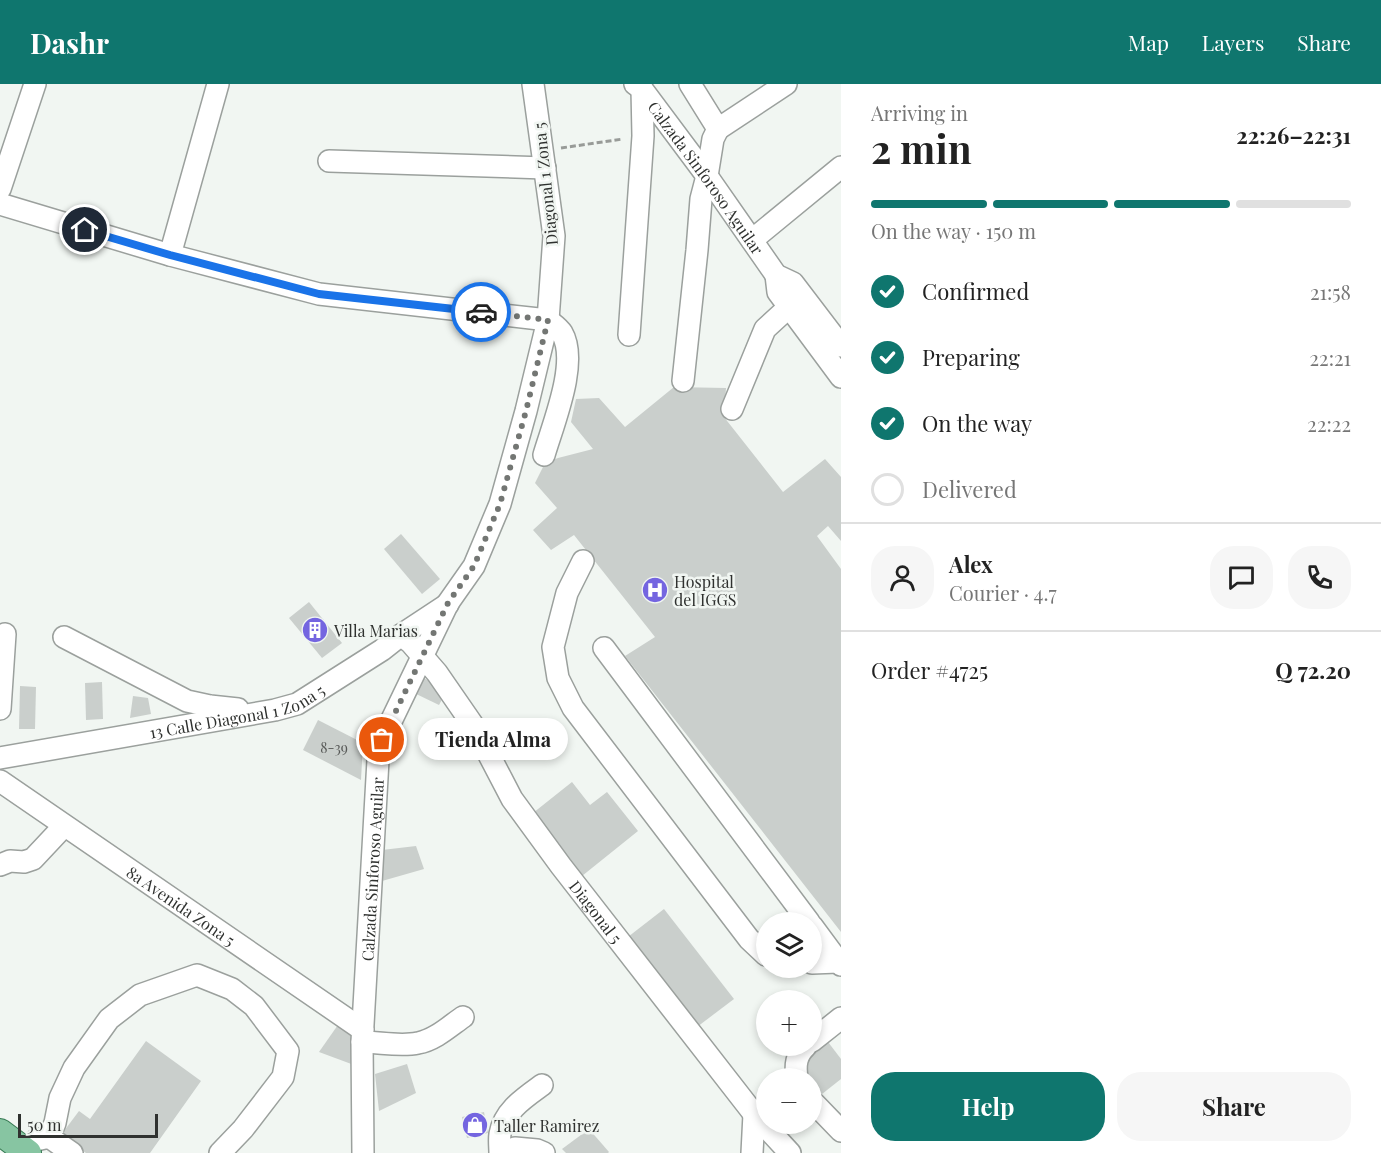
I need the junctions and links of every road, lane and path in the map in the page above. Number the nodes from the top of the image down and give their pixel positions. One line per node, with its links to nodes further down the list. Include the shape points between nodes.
1 (35, 84): 12 (street)
2 (218, 84): 15 (street)
3 (533, 84): 10 (street, Diagonal 1 Zona 5)
4 (786, 84): 7 (street)
5 (694, 86): 7 (street)
6 (638, 87): 11 (street, Calzada Sinforoso Aguilar); 19 (street, via 643,136)
7 (718, 129): 11 (street)
8 (329, 161): 10 (street)
9 (841, 167): 14 (street)
10 (545, 168): 18 (street, Diagonal 1 Zona 5, via 554,236)
11 (707, 176): 14 (street, Calzada Sinforoso Aguilar); 22 (street, via 701,199)
12 (0, 189)
13 (0, 204): 15 (street)
14 (752, 240): 16 (street, Calzada Sinforoso Aguilar)
15 (170, 255): 18 (street, via 319,294)
16 (776, 275): 17 (street, via 778,292); 20 (street, via 792,283)
17 (789, 307): 21 (street); 23 (street, via 765,329)
18 (548, 320): 24 (street, via 562,333 568,362); 26 (street, Diagonal 1 Zona 5, via 500,504 474,566)
19 (629, 334)
20 (841, 346)
21 (841, 377)
22 (683, 381)
23 (732, 409)
24 (544, 455)
25 (584, 561): 40 (street, via 567,593 553,646 558,678 573,708)
26 (448, 603): 28 (street, 13 Calle Diagonal 1 Zona 5); 31 (street, Calzada Sinforoso Aguilar)
27 (5, 634): 32 (street)
28 (401, 636): 31 (street, Diagonal 5); 33 (street, 13 Calle Diagonal 1 Zona 5, via 297,705)
29 (64, 637): 33 (street, via 187,701)
30 (604, 648): 38 (street)
31 (422, 656): 46 (street, Calzada Sinforoso Aguilar, via 382,740 378,760); 49 (street, Diagonal 5, via 475,728 512,799)
32 (0, 709)
33 (275, 710): 34 (street, 13 Calle Diagonal 1 Zona 5)
34 (0, 758)
35 (0, 781): 36 (street, 8a Avenida Zona 5)
36 (64, 825): 37 (street, via 33,859); 46 (street, 8a Avenida Zona 5, via 180,903)
37 (0, 865)
38 (801, 912)
39 (822, 939): 41 (street)
40 (756, 946)
41 (840, 962): 42 (street)
42 (822, 963)
43 (463, 1017): 46 (street, via 421,1043 403,1045)
44 (841, 1018): 45 (street)
45 (822, 1033)
46 (363, 1036): 55 (street, Calzada Sinforoso Aguilar)
47 (542, 1085): 56 (street, via 506,1115 499,1135)
48 (822, 1111): 50 (street)
49 (754, 1114): 59 (street); 60 (street, Diagonal 5)
50 (841, 1131)
51 (49, 1137): 52 (street); 53 (street); 54 (street, via 74,1068 109,1019 140,995 197,975 232,989 254,1006 288,1051 284,1077)
52 (15, 1143)
53 (72, 1153)
54 (220, 1153)
55 (363, 1153)
56 (500, 1153)
57 (505, 1153): 58 (street, via 515,1148)
58 (544, 1153)
59 (752, 1153)
60 (790, 1153)

